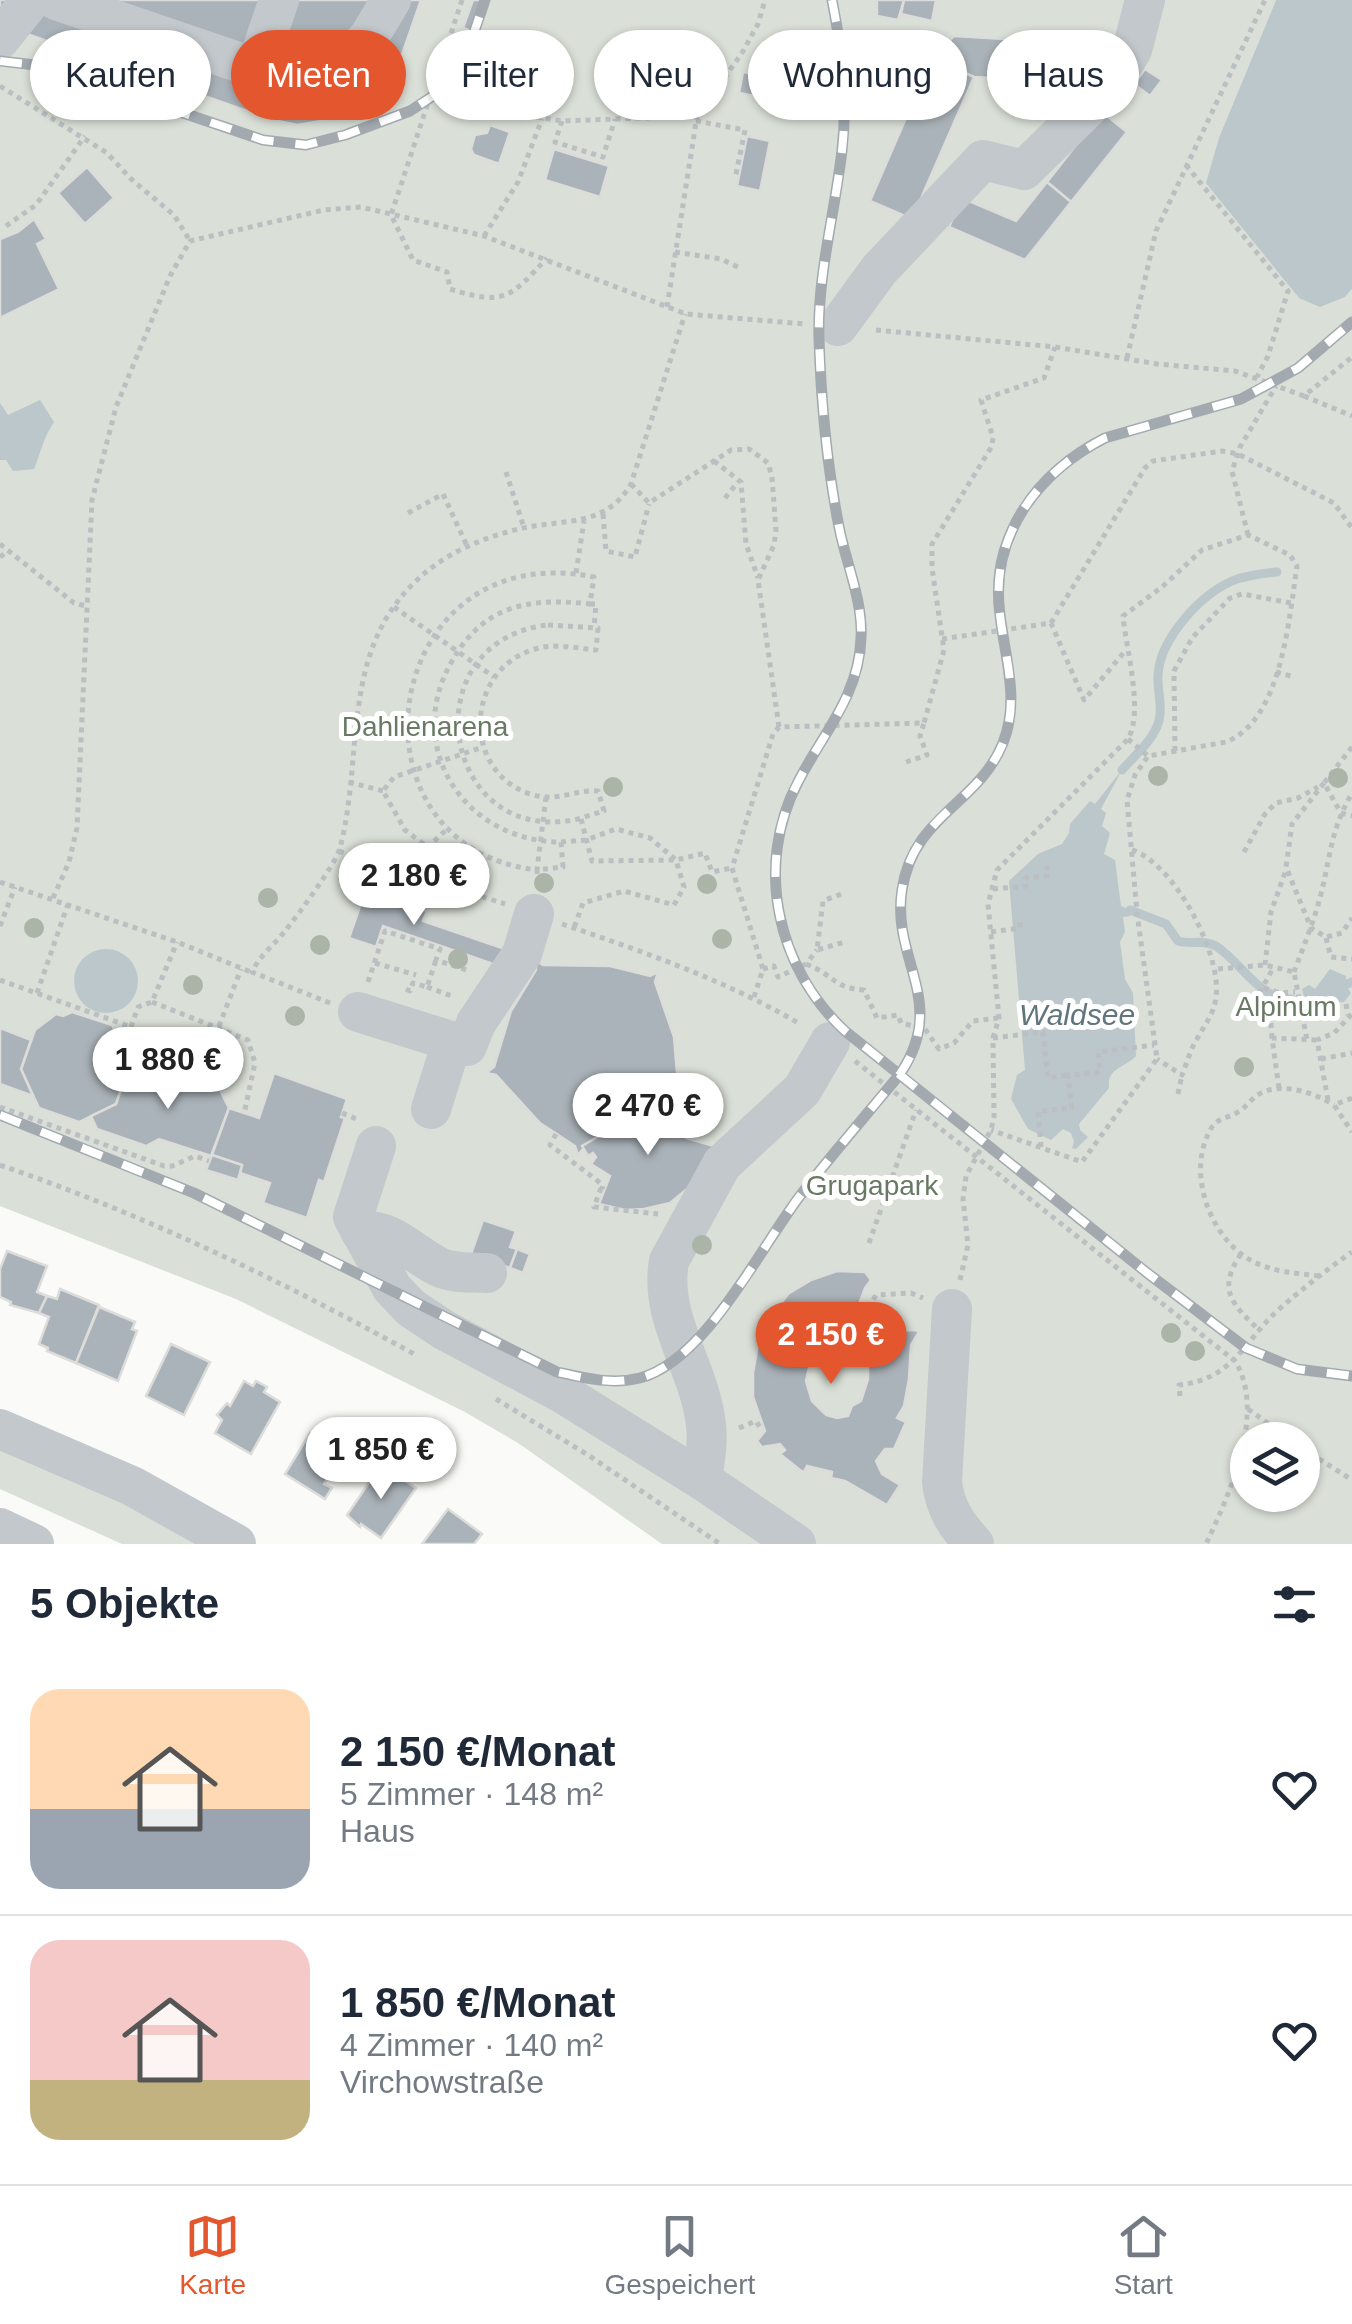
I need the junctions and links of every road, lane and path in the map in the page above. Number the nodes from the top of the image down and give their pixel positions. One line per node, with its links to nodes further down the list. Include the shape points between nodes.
1 (56, 0): 11 (street)
2 (278, 0): 8 (street)
3 (391, 0): 9 (street)
4 (462, 0): 10 (path)
5 (765, 0): 12 (path)
6 (1145, 0): 36 (street, via 1132,50 1108,88 1024,170 983,160 879,270)
7 (1265, 0): 23 (path)
8 (268, 30)
9 (373, 30)
10 (454, 30)
11 (231, 60)
12 (728, 74)
13 (0, 86): 22 (path)
14 (426, 104): 25 (path)
15 (542, 120): 27 (path, via 518,182)
16 (549, 120): 21 (path)
17 (597, 120): 21 (path)
18 (615, 120): 21 (path, via 604,157 555,142)
19 (697, 120): 29 (path)
20 (701, 120): 24 (path, via 745,130)
21 (562, 122)
22 (85, 136): 26 (path, via 36,205); 28 (path, via 174,215)
23 (1186, 164): 39 (path, via 1156,231); 40 (path, via 1288,291)
24 (735, 179)
25 (391, 215): 27 (path); 28 (path, via 361,207 324,210); 30 (path, via 412,260 448,272 450,290 486,300 520,287)
26 (6, 226)
27 (484, 236): 30 (path)
28 (190, 241): 65 (path, via 116,407 92,500)
29 (676, 252): 31 (path); 34 (path)
30 (547, 258): 34 (path)
31 (716, 258): 32 (path); 33 (path)
32 (715, 267)
33 (740, 268)
34 (667, 307): 35 (path)
35 (686, 314): 36 (path); 48 (path)
36 (838, 326): 37 (path)
37 (1055, 346): 39 (path); 70 (path, via 1044,378 981,400 992,446 932,544)
38 (1352, 356): 42 (path)
39 (1128, 358): 40 (path)
40 (1257, 377): 41 (path)
41 (1276, 385): 42 (path); 44 (path)
42 (1304, 396): 43 (path)
43 (1352, 416)
44 (1238, 454): 55 (path, via 1334,504); 56 (path, via 1232,471); 67 (path, via 1171,456 1145,468)
45 (714, 461): 47 (path); 50 (path); 62 (path, via 749,449 770,469 774,545)
46 (506, 472): 54 (path)
47 (740, 482): 49 (path); 62 (path, via 746,544)
48 (630, 484): 50 (path); 52 (path)
49 (725, 498)
50 (649, 503): 52 (path, via 636,557 606,551)
51 (408, 513): 58 (path, via 443,494)
52 (602, 514): 53 (path)
53 (584, 521): 54 (path); 61 (path)
54 (524, 528): 58 (path)
55 (1352, 528)
56 (1248, 535): 64 (path, via 1296,560); 71 (path, via 1202,550 1123,616)
57 (0, 544): 59 (path)
58 (467, 546): 66 (path, via 431,568)
59 (8, 551): 60 (path); 65 (path)
60 (0, 557)
61 (576, 574): 63 (path, via 594,577); 69 (path, via 526,574 489,588)
62 (758, 580): 78 (path)
63 (590, 604): 68 (path, via 596,604); 72 (path, via 531,603 504,611)
64 (1291, 604): 74 (path); 82 (path, via 1242,594 1230,598 1192,638 1174,670)
65 (86, 606): 115 (path, via 77,828)
66 (393, 606): 69 (path); 88 (path, via 360,682)
67 (1051, 623): 70 (path); 71 (path, via 1084,700)
68 (594, 627): 73 (path, via 536,626 507,637); 75 (path, via 596,650 535,649)
69 (433, 635): 72 (path); 87 (path, via 406,710)
70 (942, 639): 77 (path)
71 (1126, 650): 79 (path, via 1135,718)
72 (457, 651): 73 (path); 85 (path, via 435,708)
73 (476, 664): 75 (path); 83 (path, via 458,708)
74 (1276, 672): 76 (path); 82 (path, via 1266,702 1237,737)
75 (494, 676): 80 (path, via 481,706)
76 (1294, 677)
77 (924, 723): 78 (path); 86 (path, via 920,736 927,754)
78 (779, 727): 107 (path)
79 (1128, 739): 84 (path); 113 (path, via 999,865)
80 (483, 747): 83 (path); 92 (path, via 508,782)
81 (1352, 747): 89 (path)
82 (1175, 751): 84 (path)
83 (462, 754): 85 (path); 96 (path, via 492,799)
84 (1146, 754): 102 (path, via 1127,800)
85 (442, 761): 87 (path); 99 (path, via 480,818)
86 (906, 762)
87 (415, 770): 90 (path, via 391,778); 97 (path)
88 (349, 782): 90 (path); 103 (path)
89 (1324, 782): 93 (path); 104 (path, via 1276,802); 109 (path, via 1292,824)
90 (383, 791): 101 (path, via 405,830)
91 (1352, 794): 93 (path)
92 (546, 797): 95 (path, via 598,791 604,811); 96 (path)
93 (1341, 813): 94 (path); 122 (path)
94 (1352, 816)
95 (580, 818): 96 (path); 98 (path)
96 (543, 821): 99 (path)
97 (449, 827): 101 (path); 108 (path, via 484,854)
98 (586, 840): 100 (path); 105 (path, via 616,829 650,838); 105 (path, via 592,860)
99 (541, 842): 100 (path); 108 (path)
100 (561, 842): 108 (path, via 564,867)
101 (427, 848): 111 (path, via 444,859)
102 (1132, 850): 136 (path, via 1149,857 1185,898); 163 (path)
103 (339, 851): 111 (path); 137 (path)
104 (1244, 852)
105 (676, 860): 107 (path, via 705,853 712,872); 121 (path, via 684,887 674,906 624,892 583,903)
106 (1046, 866): 113 (path, via 1047,876 1025,878 1026,886)
107 (732, 868): 134 (path)
108 (537, 870): 117 (path)
109 (1286, 870): 122 (path); 132 (path, via 1271,912)
110 (0, 882): 112 (path)
111 (435, 882): 117 (path)
112 (15, 887): 115 (path); 120 (path)
113 (993, 889): 123 (path, via 988,904)
114 (841, 894): 127 (path, via 823,901)
115 (53, 898): 116 (path)
116 (68, 904): 125 (path); 146 (path)
117 (534, 914): 121 (path); 141 (street, via 522,954)
118 (1020, 918): 123 (path, via 1020,928)
119 (1352, 918): 124 (path, via 1346,932)
120 (0, 926)
121 (574, 928): 148 (path)
122 (1311, 928): 124 (path); 138 (path)
123 (995, 932): 154 (path)
124 (1326, 937): 128 (path, via 1331,957)
125 (177, 942): 133 (path); 150 (path)
126 (845, 942): 127 (path)
127 (817, 950): 131 (path)
128 (1352, 958)
129 (436, 960): 130 (path, via 440,949 385,931); 141 (path); 143 (path)
130 (374, 962): 139 (path); 153 (path)
131 (806, 964): 134 (path, via 778,977 774,966); 154 (path, via 846,989 864,990 877,1018 896,1014 901,1023 925,1028 939,1049 954,1043 973,1020)
132 (1264, 966): 135 (path); 136 (path)
133 (242, 968): 137 (path); 156 (path)
134 (763, 968): 148 (path)
135 (1273, 968): 138 (path); 144 (path)
136 (1218, 969): 170 (path, via 1213,1010)
137 (252, 972): 149 (path)
138 (1294, 972): 145 (path)
139 (416, 975): 142 (path); 143 (path)
140 (0, 980): 146 (path)
141 (502, 982): 162 (street, via 467,1046)
142 (413, 983): 143 (path); 153 (path, via 410,991 388,984)
143 (428, 983): 147 (path)
144 (1263, 989): 145 (path); 158 (path, via 1258,996 1270,1011)
145 (1296, 992): 159 (path)
146 (37, 993): 155 (path)
147 (455, 997)
148 (754, 997): 164 (path)
149 (319, 999)
150 (152, 1002): 155 (path, via 138,1007); 156 (path)
151 (1346, 1004): 152 (path)
152 (1350, 1014): 160 (path, via 1334,1033)
153 (367, 1015): 162 (street)
154 (999, 1018): 157 (path)
155 (131, 1027): 161 (path)
156 (218, 1027): 168 (path); 179 (path, via 248,1040 255,1063)
157 (992, 1038): 169 (path, via 1043,1032 1048,1078); 180 (path)
158 (1272, 1038): 159 (path); 171 (path)
159 (1307, 1040): 160 (path)
160 (1317, 1040): 167 (path)
161 (126, 1042)
162 (452, 1042): 176 (street)
163 (1154, 1045): 166 (path); 169 (path, via 1098,1052 1100,1072)
164 (838, 1049): 177 (path); 187 (street, via 722,1164)
165 (1352, 1053): 167 (path)
166 (1157, 1059): 170 (path); 184 (path, via 1082,1162)
167 (1322, 1059): 174 (path)
168 (201, 1073)
169 (1068, 1075): 184 (path, via 1072,1108 1038,1111)
170 (1182, 1075): 172 (path)
171 (1279, 1088): 174 (path); 191 (path, via 1220,1120 1200,1169 1210,1211)
172 (1178, 1094)
173 (1352, 1098): 174 (path)
174 (1331, 1103): 181 (path)
175 (0, 1107): 185 (path, via 164,1166 195,1156)
176 (430, 1109)
177 (916, 1110): 189 (path); 198 (path)
178 (342, 1113): 182 (path)
179 (244, 1114)
180 (992, 1130): 184 (path); 195 (path, via 966,1176 968,1245)
181 (1352, 1132)
182 (370, 1134): 188 (street, via 352,1217)
183 (556, 1134): 187 (path, via 550,1145 603,1184 594,1206 671,1214)
184 (1041, 1148)
185 (209, 1161)
186 (0, 1166): 197 (path, via 174,1232)
187 (688, 1224): 207 (street, via 669,1262 666,1293 705,1414)
188 (360, 1231): 192 (street, via 382,1231 452,1272); 207 (street, via 410,1308)
189 (868, 1242)
190 (1352, 1252): 193 (path)
191 (1241, 1254): 193 (path, via 1278,1271); 196 (path, via 1229,1294)
192 (487, 1273)
193 (1319, 1276): 196 (path)
194 (868, 1308): 195 (path, via 876,1295 911,1293)
195 (952, 1309): 214 (street, via 942,1482 944,1501)
196 (1260, 1331): 198 (path)
197 (422, 1358)
198 (1235, 1361): 200 (path, via 1210,1378 1179,1385); 201 (path)
199 (482, 1392): 212 (path)
200 (1180, 1396)
201 (1248, 1409): 202 (path); 215 (path, via 1234,1483)
202 (1266, 1422)
203 (0, 1429): 211 (street, via 132,1486)
204 (761, 1429): 205 (path, via 756,1421)
205 (734, 1430)
206 (1320, 1460): 208 (path)
207 (702, 1480): 213 (street)
208 (1352, 1480)
209 (0, 1528): 210 (street)
210 (34, 1544)
211 (236, 1544)
212 (720, 1544)
213 (796, 1544)
214 (974, 1544)
215 (1206, 1544)

